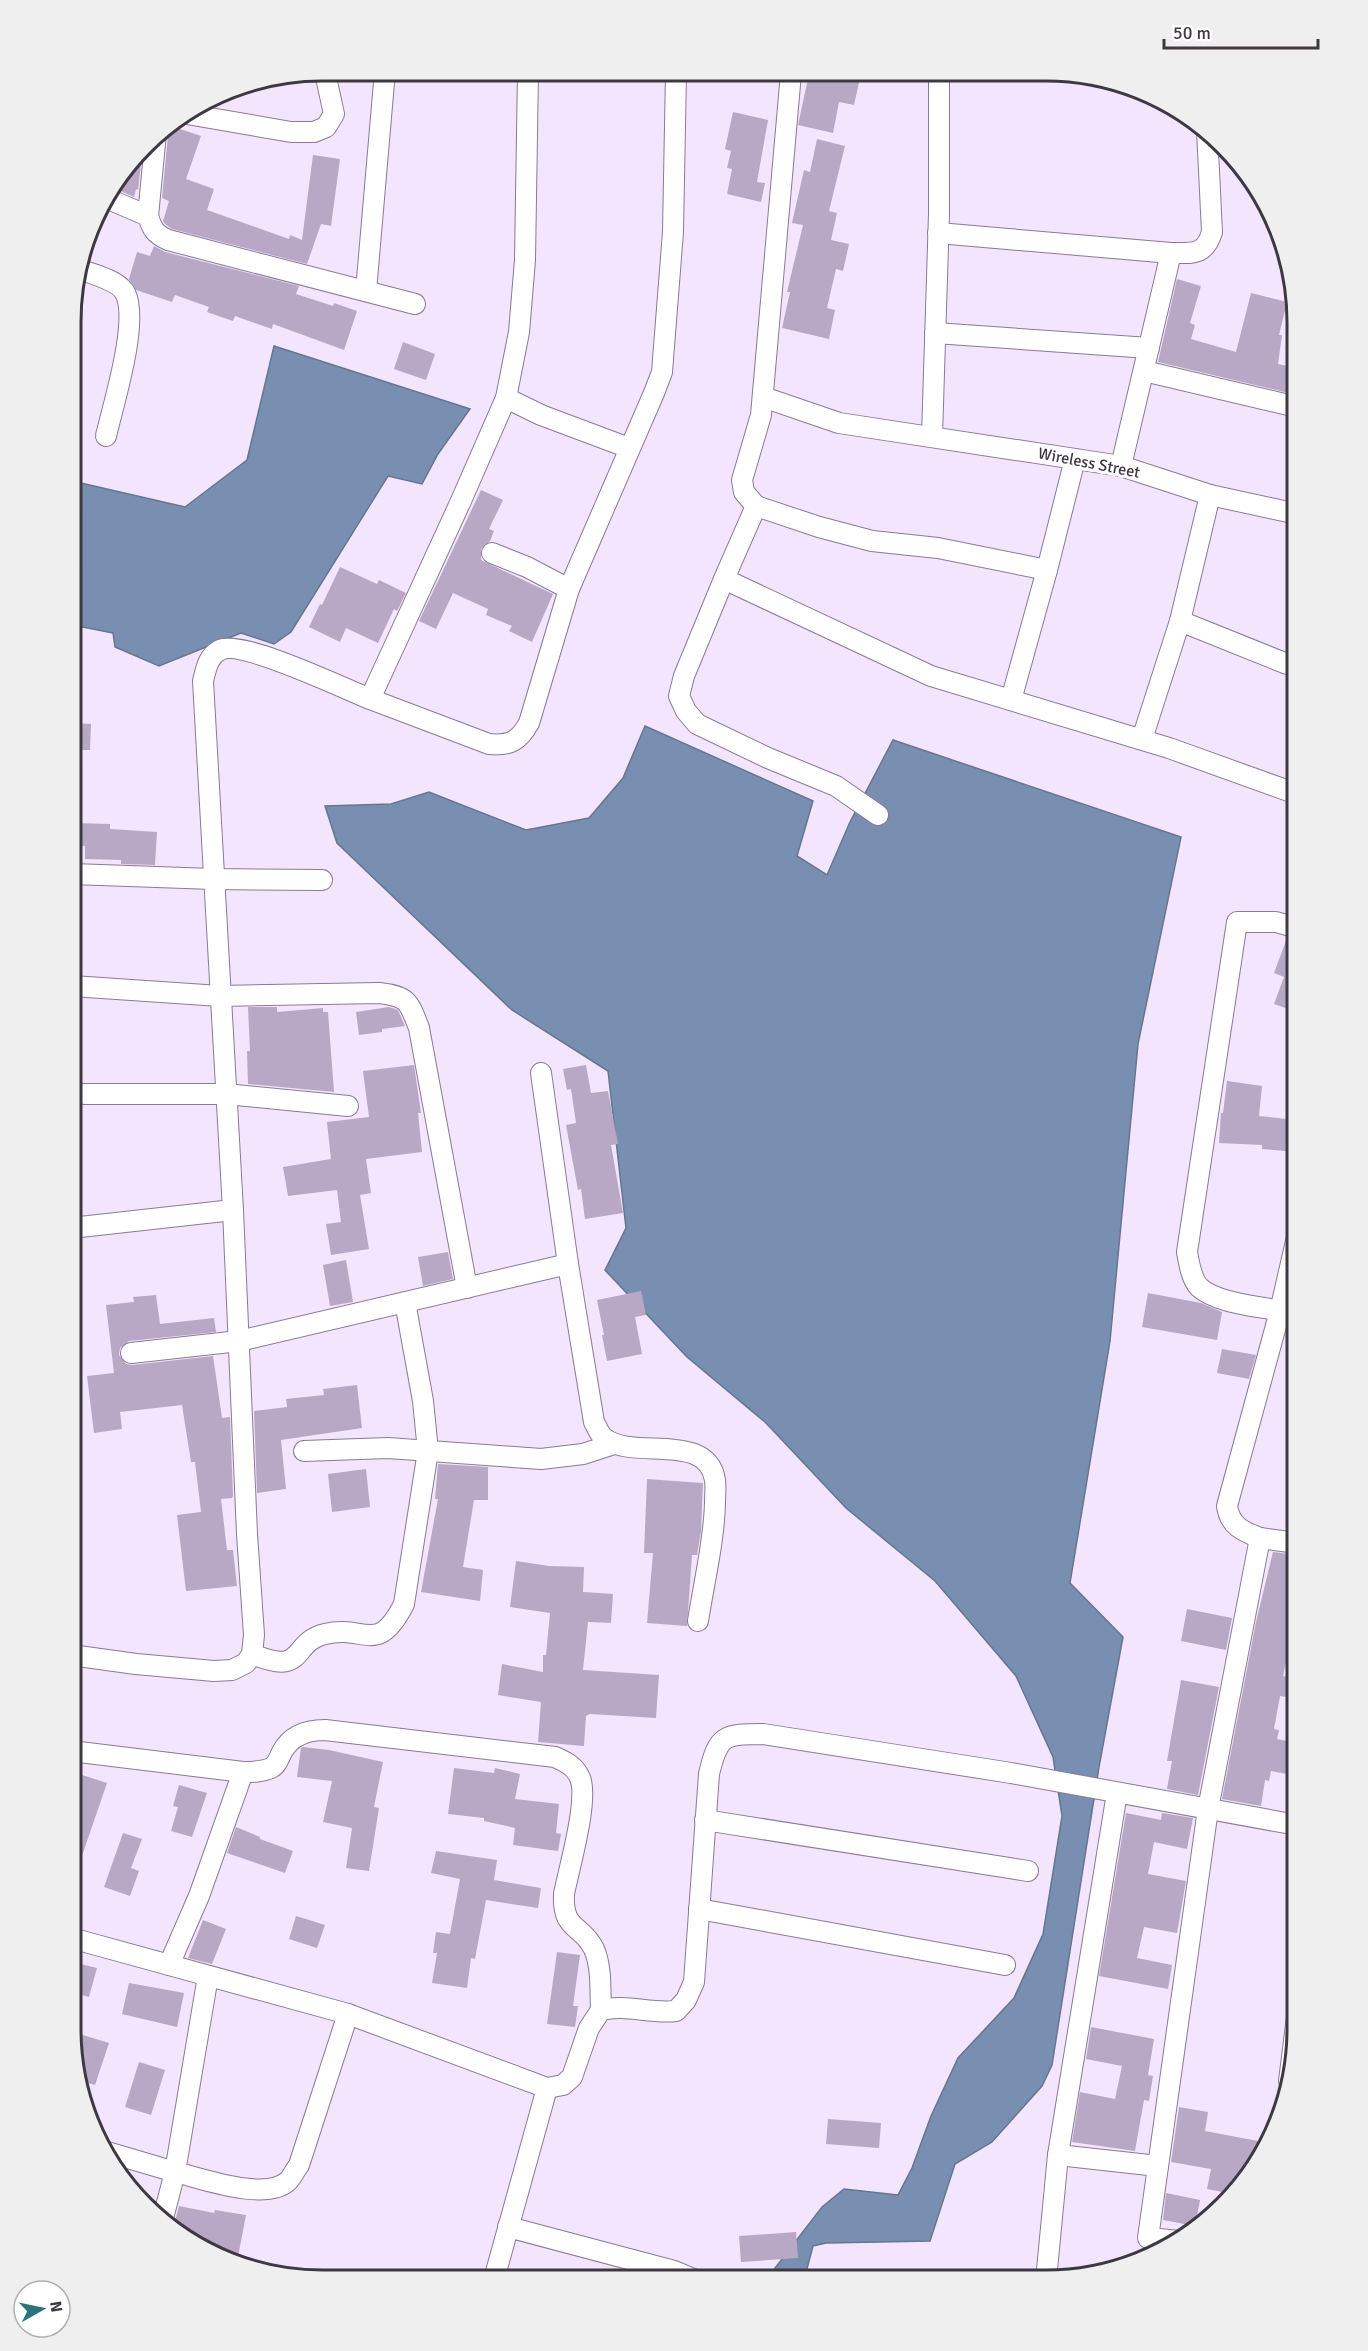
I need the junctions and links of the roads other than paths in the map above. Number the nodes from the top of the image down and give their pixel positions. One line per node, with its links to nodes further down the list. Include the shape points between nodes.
1 (327, 81): 7 (street, via 334,114 326,127 314,132 291,132)
2 (384, 81): 15 (street)
3 (528, 81): 21 (street, via 525,260 519,332)
4 (676, 81): 25 (street, via 673,232 662,372)
5 (790, 81): 20 (street)
6 (939, 81): 12 (street)
7 (198, 116)
8 (1208, 144): 13 (street, via 1212,232 1209,243 1192,253)
9 (154, 150): 11 (street)
10 (114, 201): 11 (street)
11 (148, 216): 15 (street, via 152,230 168,240)
12 (938, 233): 13 (street); 17 (street)
13 (1172, 253): 18 (street)
14 (87, 272): 23 (street, via 123,290 129,303 129,333)
15 (366, 291): 16 (street)
16 (415, 304)
17 (935, 333): 18 (street); 24 (street)
18 (1149, 348): 19 (street)
19 (1144, 371): 22 (street); 27 (street)
20 (763, 397): 24 (street, Wireless Street, via 839,423); 29 (street, via 742,480 744,492)
21 (506, 398): 25 (street, via 541,416); 37 (street)
22 (1287, 404)
23 (106, 435)
24 (932, 436): 26 (street, Wireless Street)
25 (629, 448): 34 (street)
26 (1075, 459): 27 (street, Wireless Street); 32 (street)
27 (1121, 466): 28 (street, Wireless Street)
28 (1210, 495): 30 (street, Wireless Street); 35 (street)
29 (756, 506): 32 (street, via 872,541 938,548); 33 (street)
30 (1287, 512)
31 (492, 553): 34 (street)
32 (1047, 570): 38 (street)
33 (724, 579): 38 (street, via 931,676); 41 (street, via 684,676 680,696 686,711 697,724 836,786)
34 (569, 589): 37 (street, via 529,723 520,738 509,744 489,744)
35 (1180, 621): 36 (street); 39 (street)
36 (1287, 664)
37 (370, 699): 43 (street, via 259,653 233,647 215,653 207,664 203,681)
38 (1011, 700): 39 (street)
39 (1142, 739): 40 (street)
40 (1287, 790)
41 (879, 815)
42 (81, 874): 43 (street)
43 (213, 879): 44 (street); 47 (street)
44 (322, 880)
45 (1287, 925): 58 (street, via 1237,922 1187,1252 1191,1273 1199,1286 1216,1297)
46 (81, 987): 47 (street)
47 (220, 996): 50 (street); 56 (street, via 379,993 405,999 419,1028)
48 (541, 1073): 54 (street)
49 (84, 1094): 50 (street)
50 (226, 1094): 51 (street); 52 (street)
51 (348, 1106)
52 (233, 1210): 53 (street); 59 (street)
53 (81, 1227)
54 (568, 1264): 56 (street); 61 (street, via 594,1422 602,1437)
55 (1287, 1281): 58 (street)
56 (466, 1288): 57 (street)
57 (405, 1302): 59 (street); 63 (street)
58 (1280, 1311): 64 (street, via 1227,1506 1228,1516 1238,1529)
59 (238, 1341): 60 (street); 67 (street, via 255,1635)
60 (131, 1353)
61 (615, 1444): 63 (street, via 583,1454 542,1459); 66 (street, via 694,1453 709,1463 715,1480 714,1520)
62 (304, 1451): 63 (street)
63 (428, 1451): 67 (street, via 404,1604 392,1625 378,1635 324,1634 287,1662 269,1661)
64 (1260, 1538): 65 (street); 72 (street)
65 (1287, 1542)
66 (698, 1621)
67 (252, 1654): 68 (street, via 246,1663 232,1670 214,1671)
68 (81, 1656)
69 (81, 1752): 70 (street)
70 (243, 1772): 78 (street, via 199,1896); 81 (street, via 261,1772 274,1766 285,1746 309,1730 555,1757 571,1765 579,1777 582,1806 563,1906 566,1918 594,1950)
71 (1117, 1793): 72 (street); 73 (street, via 775,1736 739,1734 724,1738 714,1751); 85 (street)
72 (1208, 1809): 74 (street); 86 (street)
73 (705, 1820): 75 (street); 76 (street)
74 (1287, 1823)
75 (1028, 1871)
76 (699, 1909): 79 (street); 81 (street, via 694,1982 676,2011 659,2013 614,2007)
77 (81, 1941): 78 (street)
78 (169, 1965): 80 (street)
79 (1005, 1965)
80 (208, 1976): 82 (street); 87 (street)
81 (601, 2010): 83 (street, via 589,2028 572,2077 562,2085)
82 (348, 2014): 83 (street); 87 (street, via 299,2165 287,2182 270,2189 252,2190)
83 (547, 2088): 89 (street)
84 (117, 2155): 87 (street)
85 (1058, 2155): 86 (street); 93 (street)
86 (1158, 2166): 90 (street, via 1148,2238)
87 (175, 2172): 88 (street)
88 (165, 2211)
89 (508, 2227): 91 (street); 92 (street)
90 (1163, 2239)
91 (496, 2270)
92 (670, 2270)
93 (1047, 2270)

